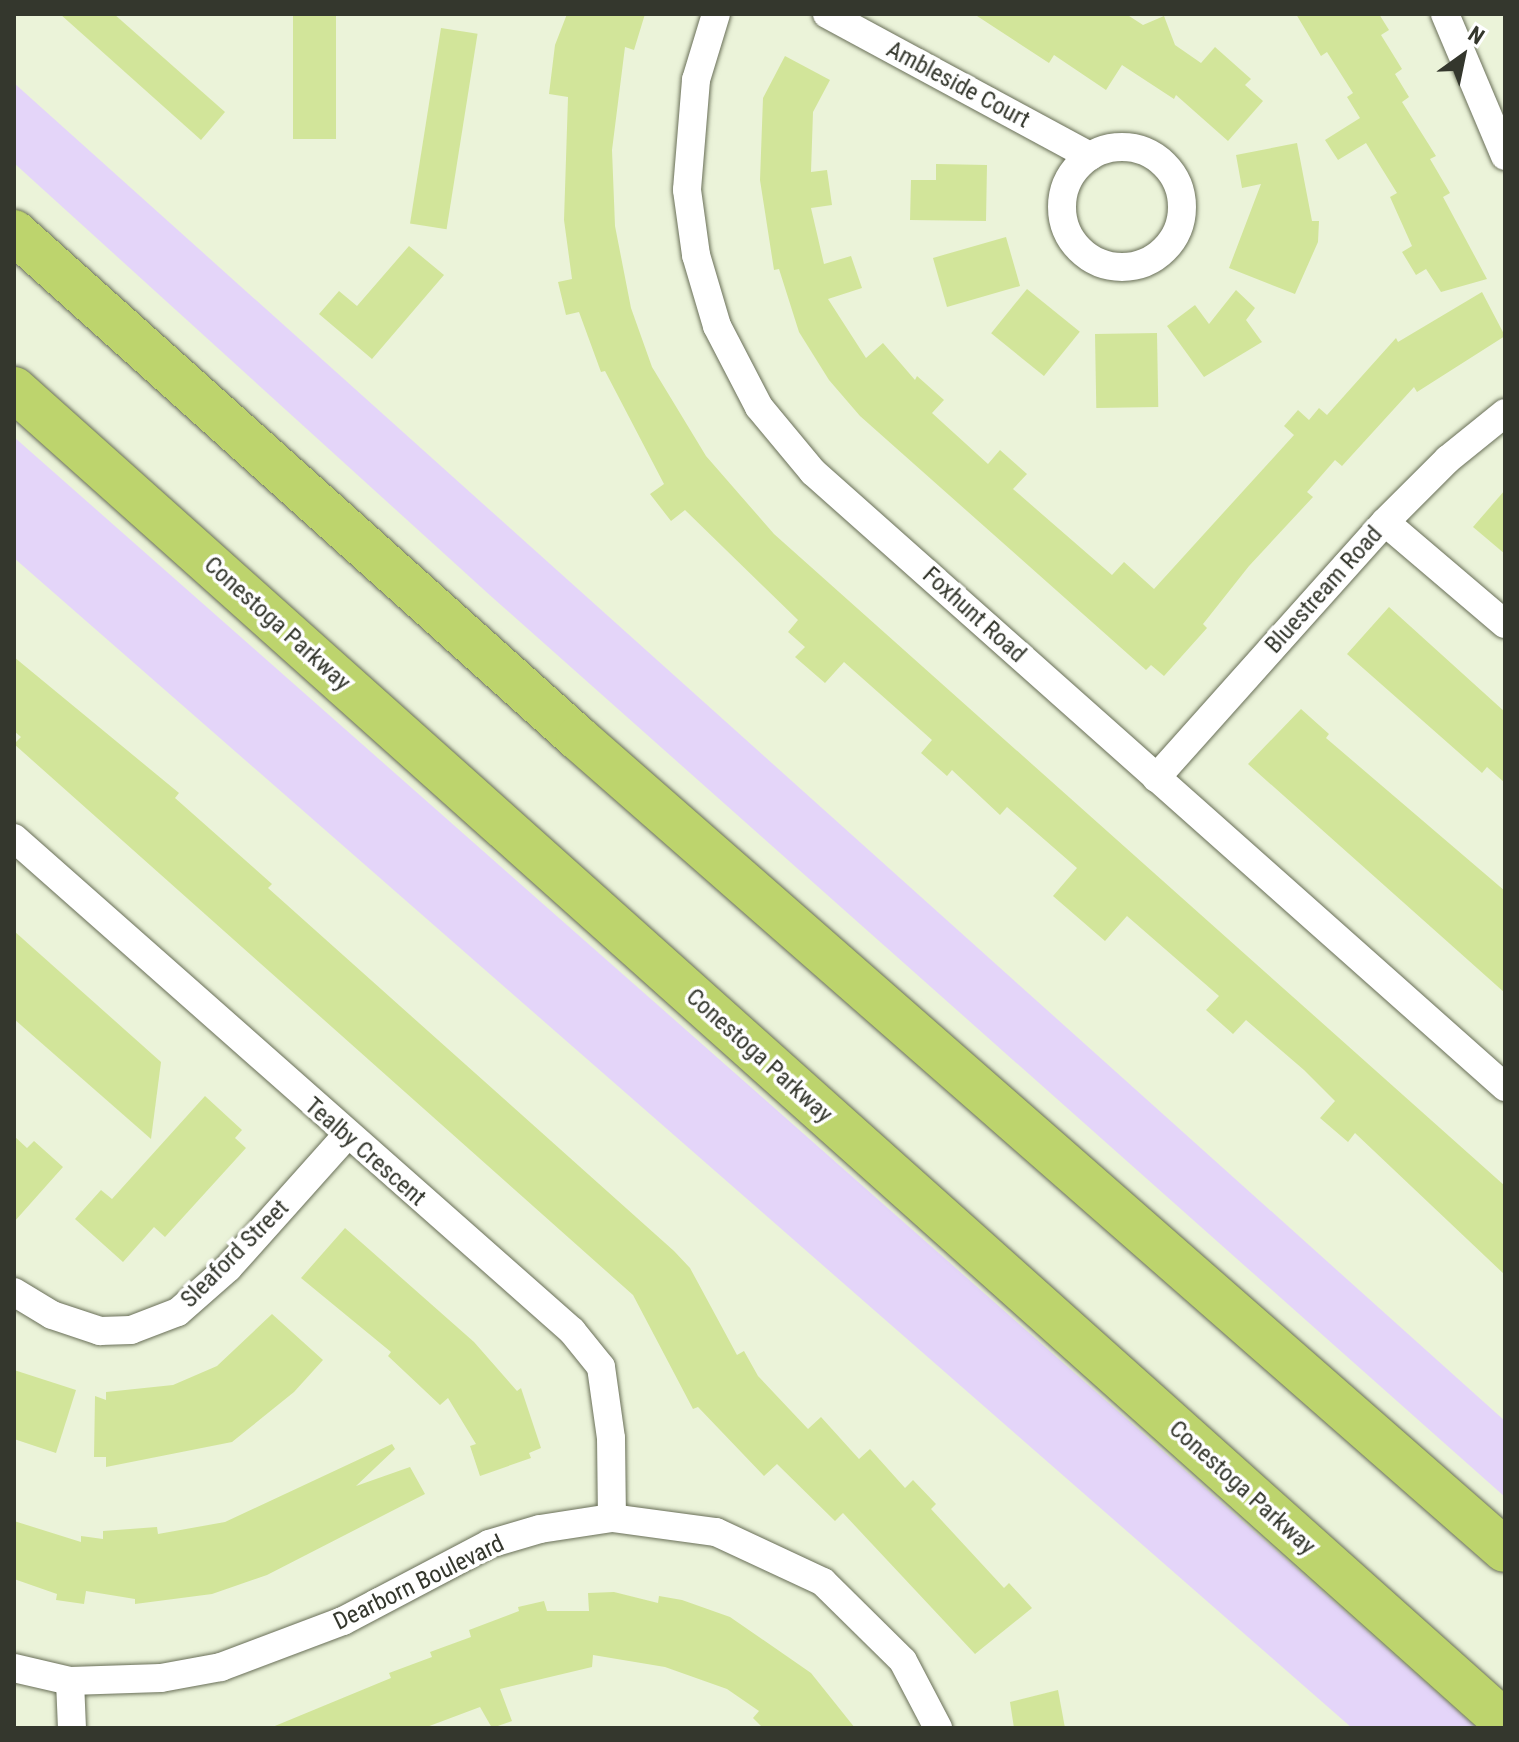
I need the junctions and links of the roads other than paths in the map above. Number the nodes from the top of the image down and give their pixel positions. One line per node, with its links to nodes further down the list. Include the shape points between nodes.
1 (716, 14): 11 (street, Foxhunt Road, via 696,80 687,190 696,255 717,326 759,407 813,472)
2 (827, 14): 4 (street, Ambleside Court)
3 (1445, 14): 5 (street)
4 (1090, 156): 4 (street, via 1067,180 1062,214 1068,234 1084,255 1103,265 1124,268 1155,259 1177,234 1183,214 1181,191 1172,173 1150,154 1131,147)
5 (1505, 156)
6 (14, 232): 17 (highway, via 567,728)
7 (14, 389): 20 (highway, Conestoga Parkway)
8 (1505, 413): 9 (street, Bluestream Road, via 1448,459)
9 (1385, 522): 10 (street); 11 (street, Bluestream Road)
10 (1505, 624)
11 (1156, 778): 13 (street, Foxhunt Road)
12 (14, 838): 14 (street, Tealby Crescent)
13 (1505, 1087)
14 (346, 1136): 15 (street, Sleaford Street, via 228,1268 178,1312 131,1330 100,1331 52,1315); 16 (street, Tealby Crescent, via 572,1331 601,1367 611,1438)
15 (14, 1292)
16 (612, 1518): 19 (street, Dearborn Boulevard, via 540,1529 489,1544 343,1621 221,1667 161,1678); 22 (street, Dearborn Boulevard, via 716,1532 823,1582 903,1661)
17 (1505, 1550)
18 (14, 1668): 19 (street, Dearborn Boulevard)
19 (70, 1681): 21 (street)
20 (1505, 1722)
21 (72, 1728)
22 (938, 1728)

